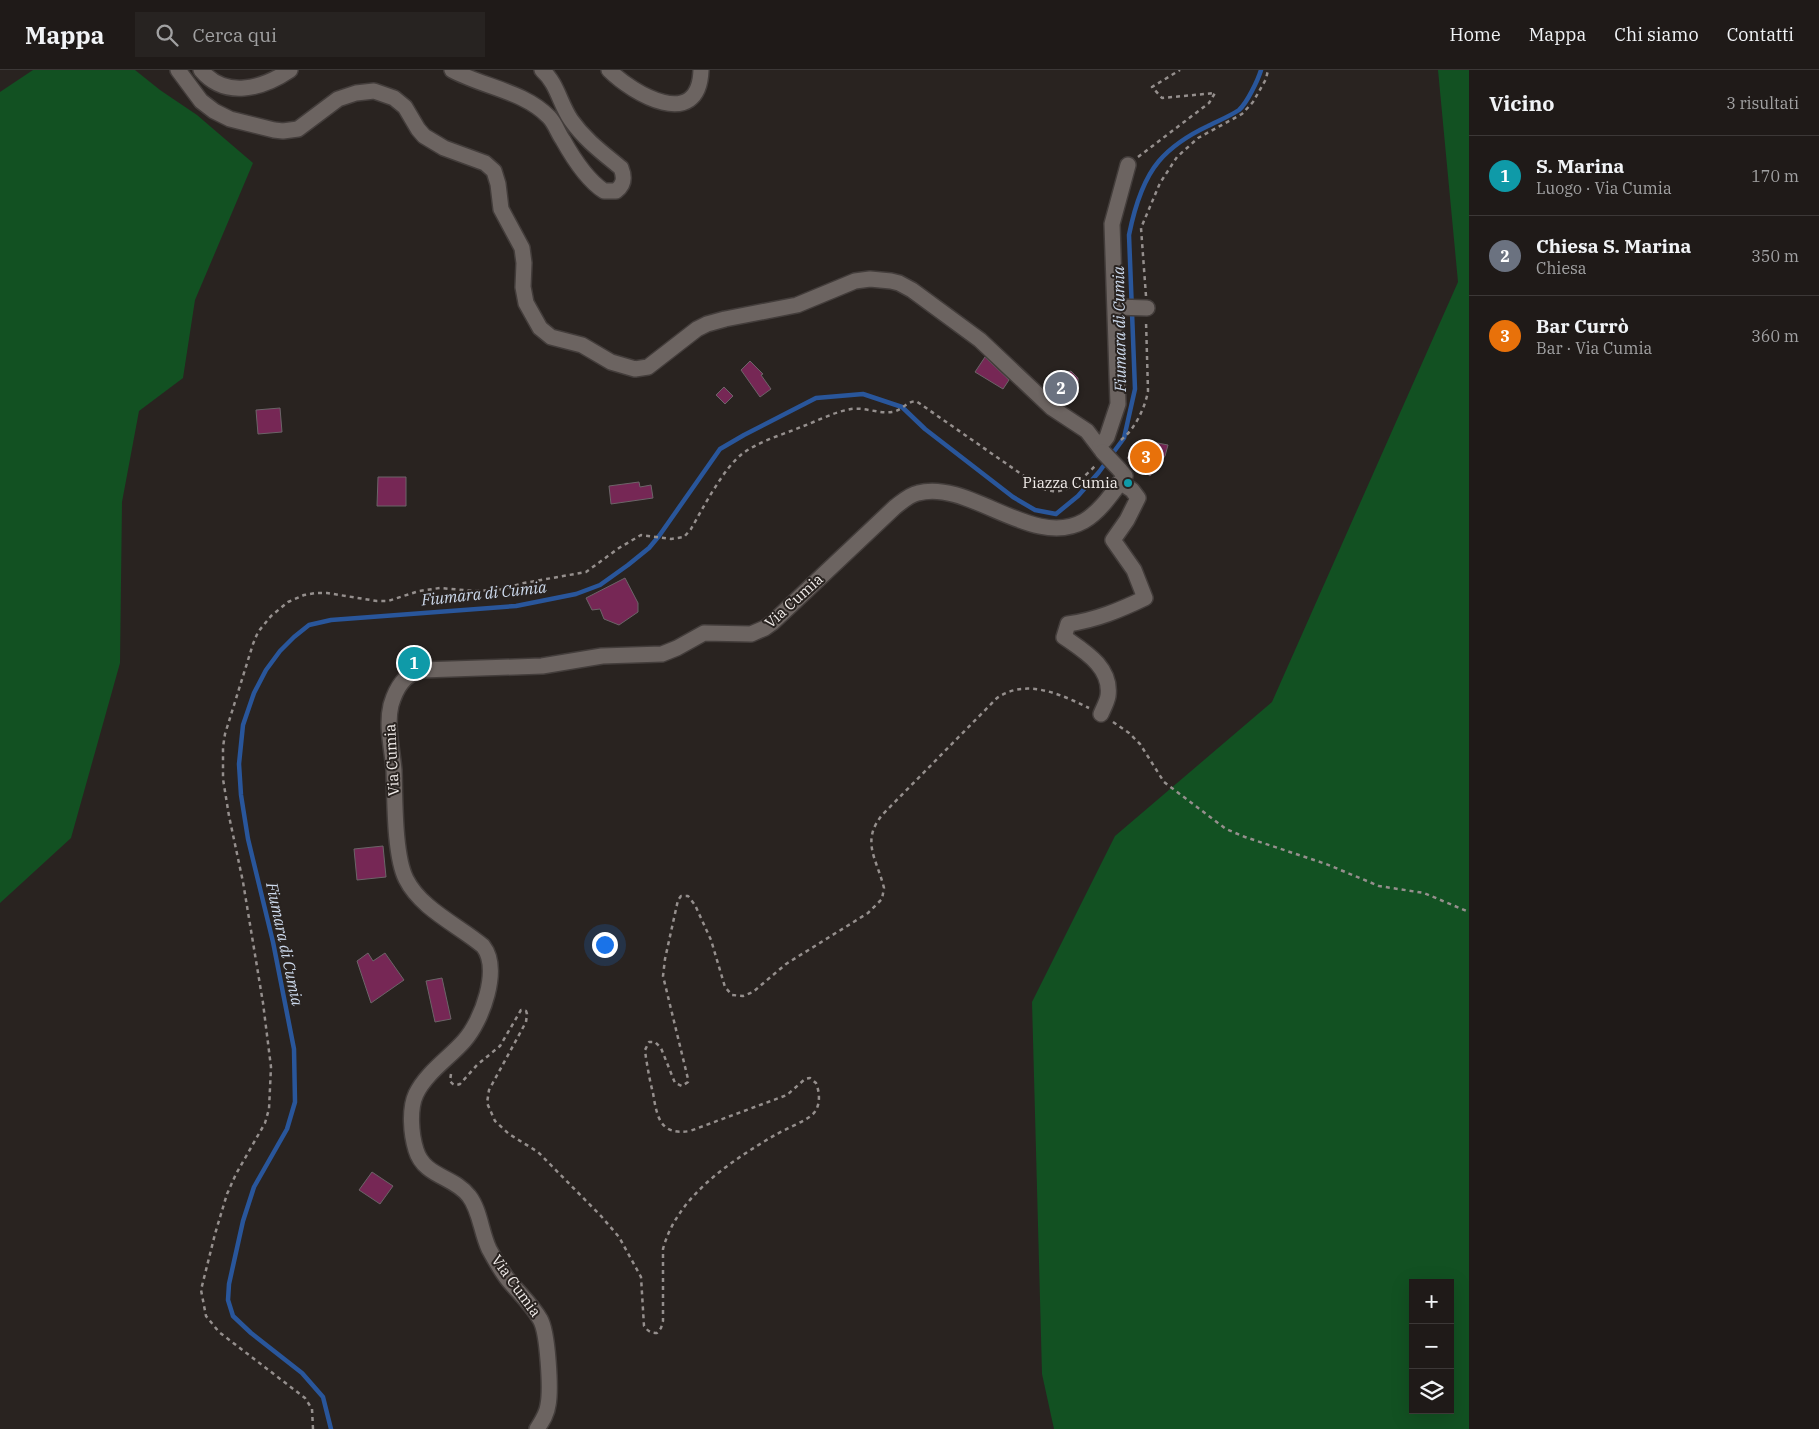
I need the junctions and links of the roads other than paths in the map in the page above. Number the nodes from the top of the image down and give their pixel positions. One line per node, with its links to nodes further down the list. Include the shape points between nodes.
1 (178, 70): 11 (street, via 201,101 214,111 230,119 274,130 298,129 338,99 356,92 374,91 394,98 405,107 424,136 444,148 485,163 494,171 503,215 522,248 524,294 535,322 545,333 582,345 611,362 635,369 648,367 697,329 716,321 797,305 863,279 891,281 912,290 980,340 1052,408 1087,431)
2 (201, 70): 3 (street, via 217,85 234,88 268,83)
3 (290, 70)
4 (452, 70): 5 (street, via 527,101 542,111 589,177 604,191 616,191 624,180 621,168 590,143 574,124 554,84)
5 (542, 70)
6 (609, 70): 7 (street, via 637,91 664,103 675,104 696,92)
7 (701, 70)
8 (1128, 165): 9 (street, via 1112,224)
9 (1118, 307): 10 (street); 11 (street, via 1118,404)
10 (1145, 307)
11 (1104, 451): 12 (street, bridge)
12 (1120, 476): 13 (street, via 1138,498 1113,540 1134,570 1145,598 1114,613 1068,624 1064,637 1100,665 1107,682 1108,697); 14 (street, Via Cumia, via 1104,503 1090,517 1058,528 1035,525 942,492 926,491 912,495 896,506 772,623 752,634 704,633 662,654 602,656 542,666 422,670 409,675 399,686 392,704 389,727 402,869 409,885 437,913 483,946 491,964 488,990 475,1025 417,1092 412,1107 416,1150 429,1170 468,1194 488,1247 508,1280 542,1322 546,1337 549,1400)
13 (1101, 714)
14 (537, 1429)

